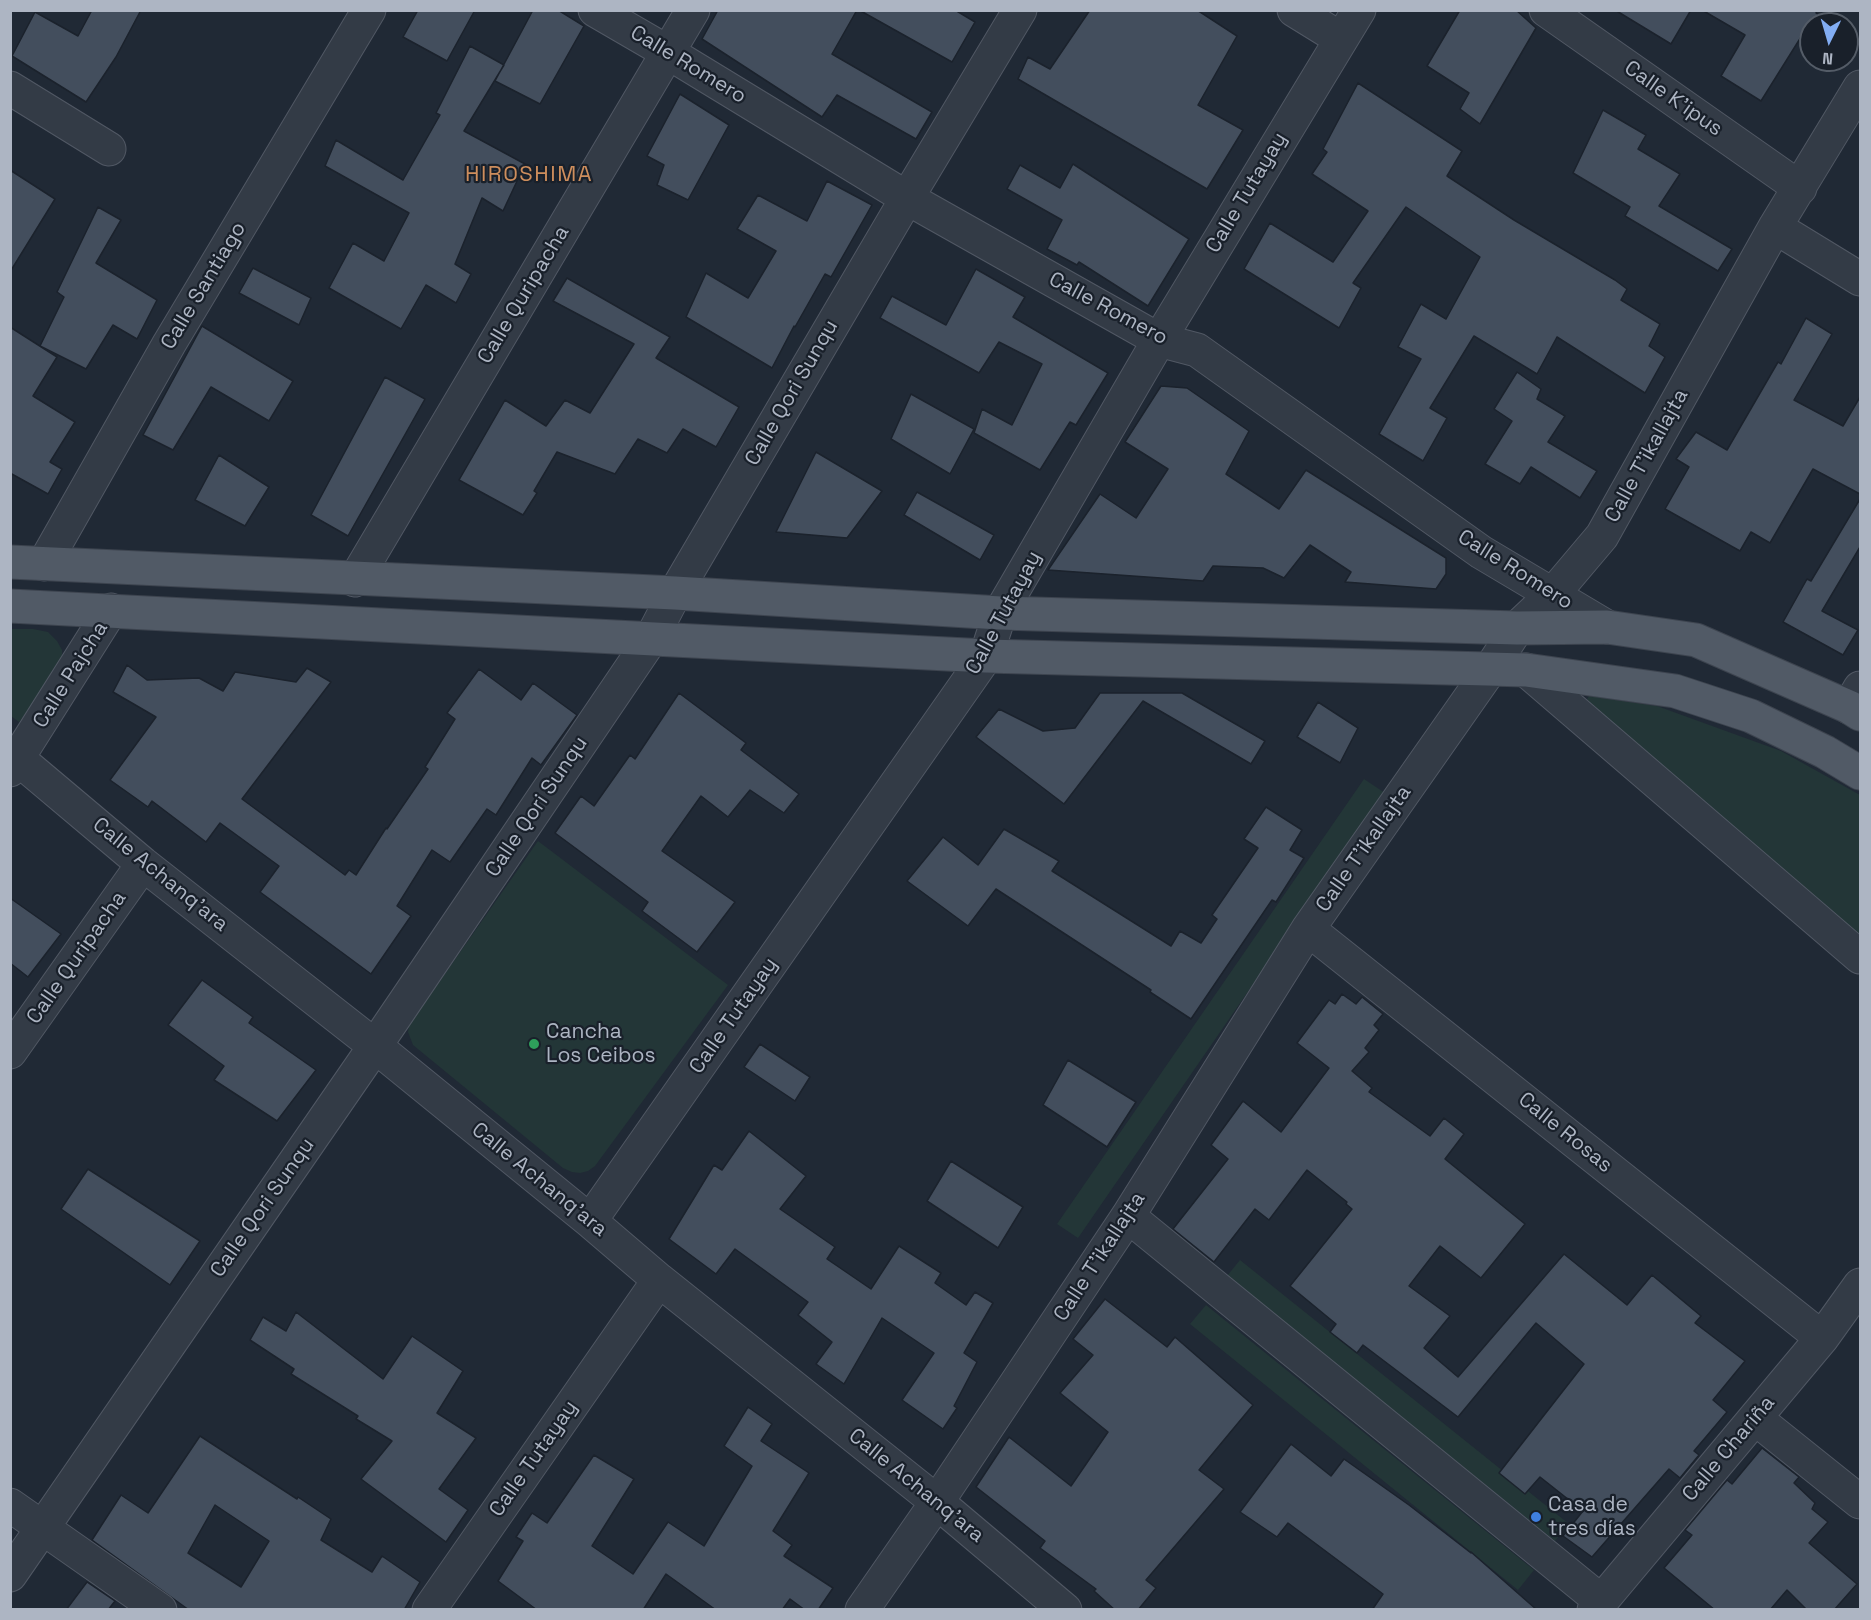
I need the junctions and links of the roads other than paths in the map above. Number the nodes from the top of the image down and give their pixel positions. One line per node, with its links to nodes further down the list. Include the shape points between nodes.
1 (369, 10): 19 (street, Calle Santiago, via 169,344)
2 (595, 10): 9 (street, Calle Romero)
3 (693, 10): 9 (street, Calle Quripacha)
4 (1020, 10): 14 (street, Calle Qori Sunqu)
5 (1294, 10): 8 (street)
6 (1359, 10): 8 (street, Calle Tutayay)
7 (1546, 10): 13 (street, Calle K'ipus)
8 (1341, 39): 17 (street, Calle Tutayay)
9 (669, 53): 14 (street, Calle Romero); 20 (street, Calle Quripacha)
10 (1860, 87): 13 (street, Calle T'ikallajta)
11 (10, 88): 12 (street)
12 (109, 149)
13 (1800, 188): 15 (street, Calle T'ikallajta)
14 (907, 198): 17 (street, Calle Romero); 21 (street, Calle Qori Sunqu)
15 (1775, 227): 16 (street); 22 (street, Calle T'ikallajta, via 1602,536)
16 (1860, 279)
17 (1159, 340): 22 (street, Calle Romero, via 1197,350 1481,552); 25 (street, Calle Tutayay)
18 (10, 562): 19 (main road)
19 (44, 564): 20 (main road)
20 (355, 579): 21 (main road)
21 (675, 593): 25 (main road); 28 (street, Calle Qori Sunqu)
22 (1553, 594): 26 (street, Calle Romero); 27 (street, Calle T'ikallajta)
23 (10, 606): 24 (main road)
24 (111, 610): 28 (main road); 33 (street, Calle Pajcha)
25 (1000, 613): 27 (main road); 29 (street, Calle Tutayay)
26 (1607, 627): 27 (main road); 32 (main road, via 1696,640)
27 (1517, 628): 30 (street, Calle T'ikallajta)
28 (651, 639): 29 (main road); 38 (street, Calle Qori Sunqu)
29 (986, 656): 30 (main road); 41 (street, Calle Tutayay)
30 (1491, 668): 31 (main road); 36 (street, Calle T'ikallajta)
31 (1526, 670): 34 (main road, via 1675,691 1751,717); 37 (street)
32 (1857, 703)
33 (14, 760): 35 (street, Calle Achanq'ara)
34 (1860, 772)
35 (143, 864): 38 (street, Calle Achanq'ara); 39 (street, Calle Quripacha)
36 (1308, 929): 40 (street, Calle T'ikallajta); 44 (street, Calle Rosas)
37 (1860, 957)
38 (375, 1046): 41 (street, Calle Achanq'ara); 49 (street, Calle Qori Sunqu)
39 (10, 1052)
40 (1128, 1216): 46 (street, Calle T'ikallajta); 51 (street)
41 (590, 1221): 42 (street, Calle Achanq'ara)
42 (659, 1280): 46 (street, Calle Achanq'ara); 53 (street, Calle Tutayay)
43 (1860, 1285): 44 (street, Calle Chariña)
44 (1822, 1338): 45 (street, Calle Chariña)
45 (1755, 1418): 47 (street); 51 (street, Calle Chariña)
46 (937, 1502): 54 (street, Calle T'ikallajta); 55 (street, Calle Achanq'ara)
47 (1860, 1502)
48 (10, 1505): 49 (street)
49 (43, 1527): 50 (street, Calle Qori Sunqu); 52 (street)
50 (10, 1575)
51 (1597, 1605)
52 (160, 1610)
53 (429, 1610)
54 (862, 1610)
55 (1065, 1610)

